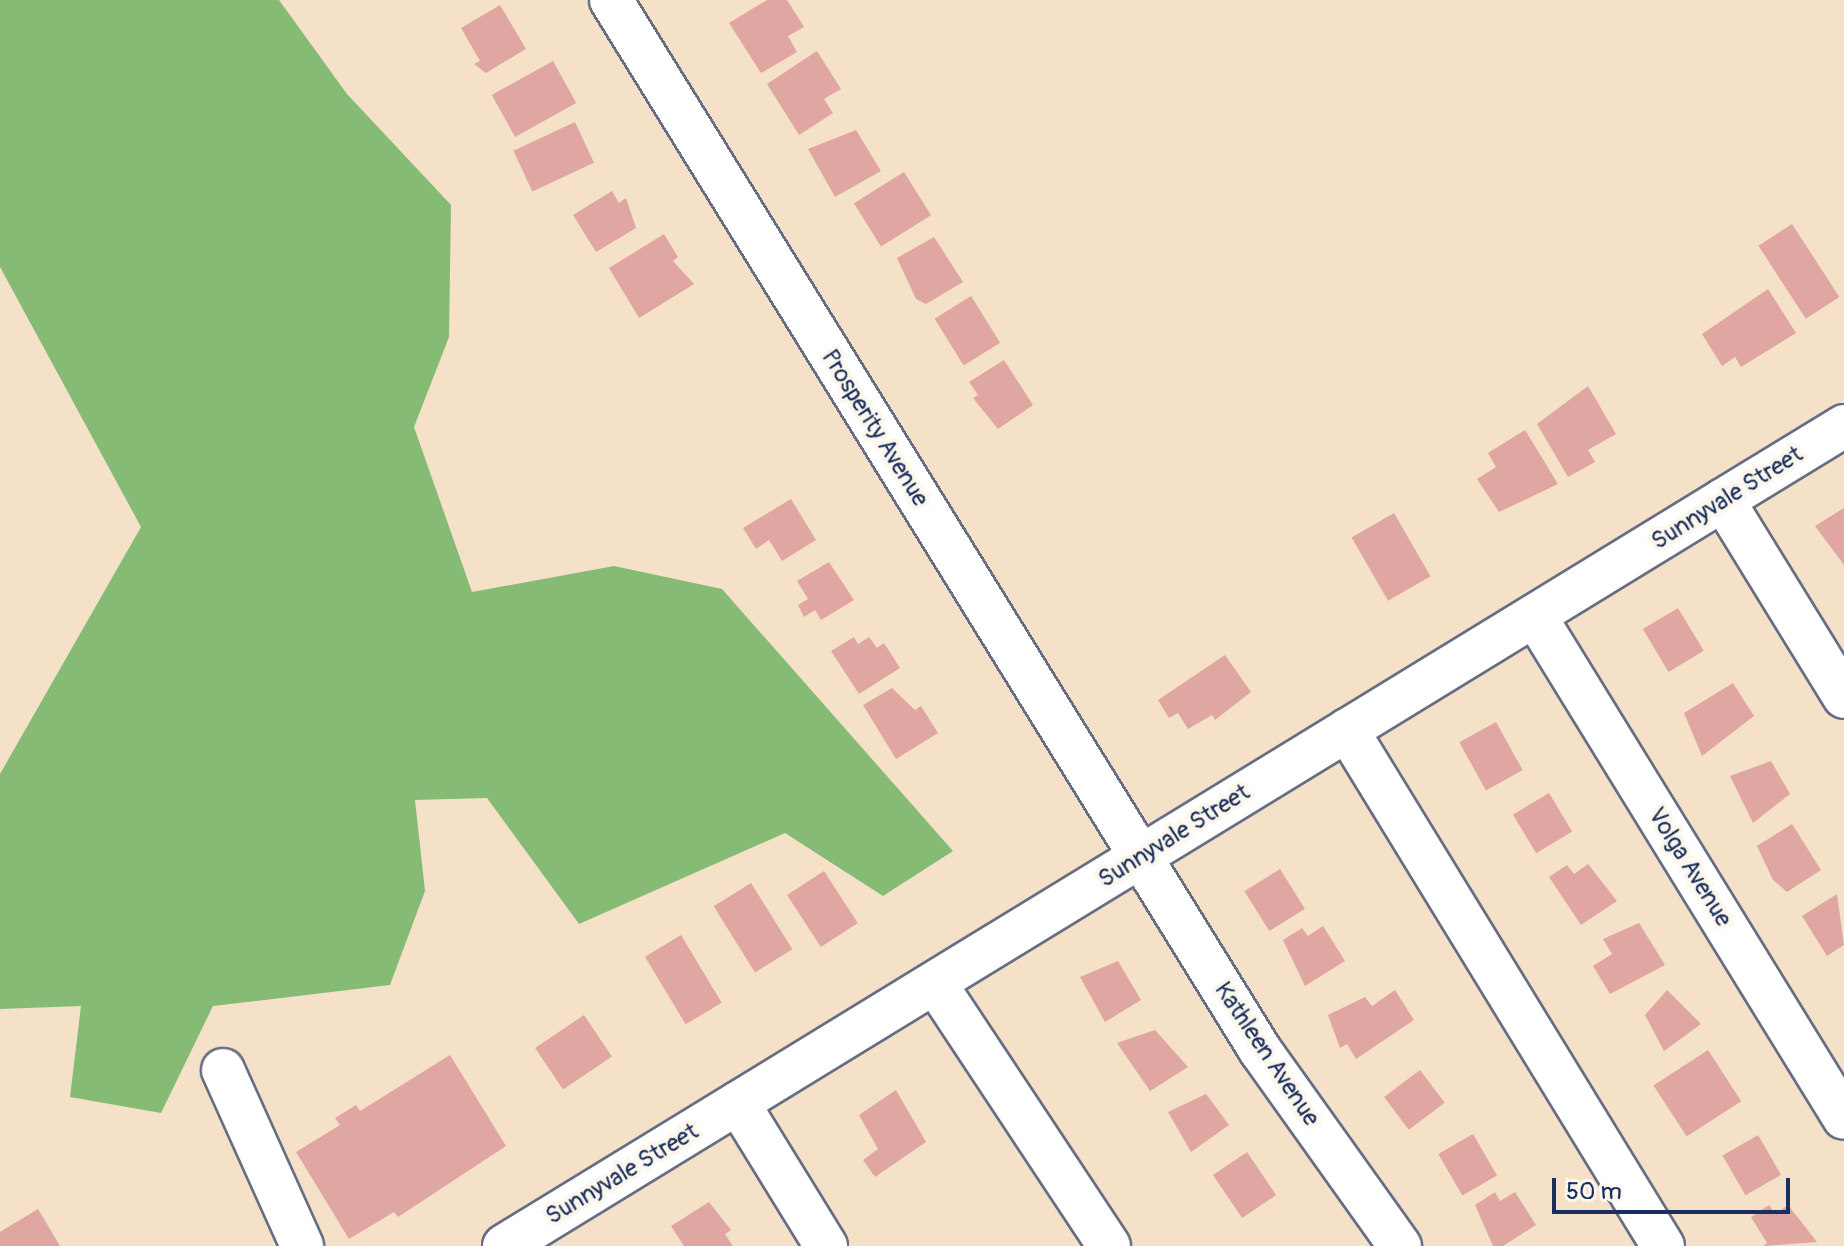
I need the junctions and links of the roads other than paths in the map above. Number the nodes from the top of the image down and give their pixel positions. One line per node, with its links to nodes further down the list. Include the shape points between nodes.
1 (611, 0): 7 (street, Prosperity Avenue)
2 (1844, 426): 3 (street, Sunnyvale Street)
3 (1723, 500): 4 (street, Sunnyvale Street); 5 (street)
4 (1535, 616): 6 (street, Sunnyvale Street); 11 (street, Volga Avenue)
5 (1844, 697)
6 (1347, 730): 7 (street, Sunnyvale Street); 18 (street)
7 (1140, 857): 8 (street, Sunnyvale Street); 17 (street, Kathleen Avenue, via 1260,1050)
8 (935, 983): 10 (street, Sunnyvale Street); 16 (street)
9 (223, 1070): 13 (street)
10 (738, 1103): 12 (street, Sunnyvale Street); 15 (street)
11 (1844, 1118)
12 (554, 1233): 14 (street, Sunnyvale Street)
13 (302, 1246)
14 (504, 1246)
15 (826, 1246)
16 (1109, 1246)
17 (1400, 1246)
18 (1663, 1246)

